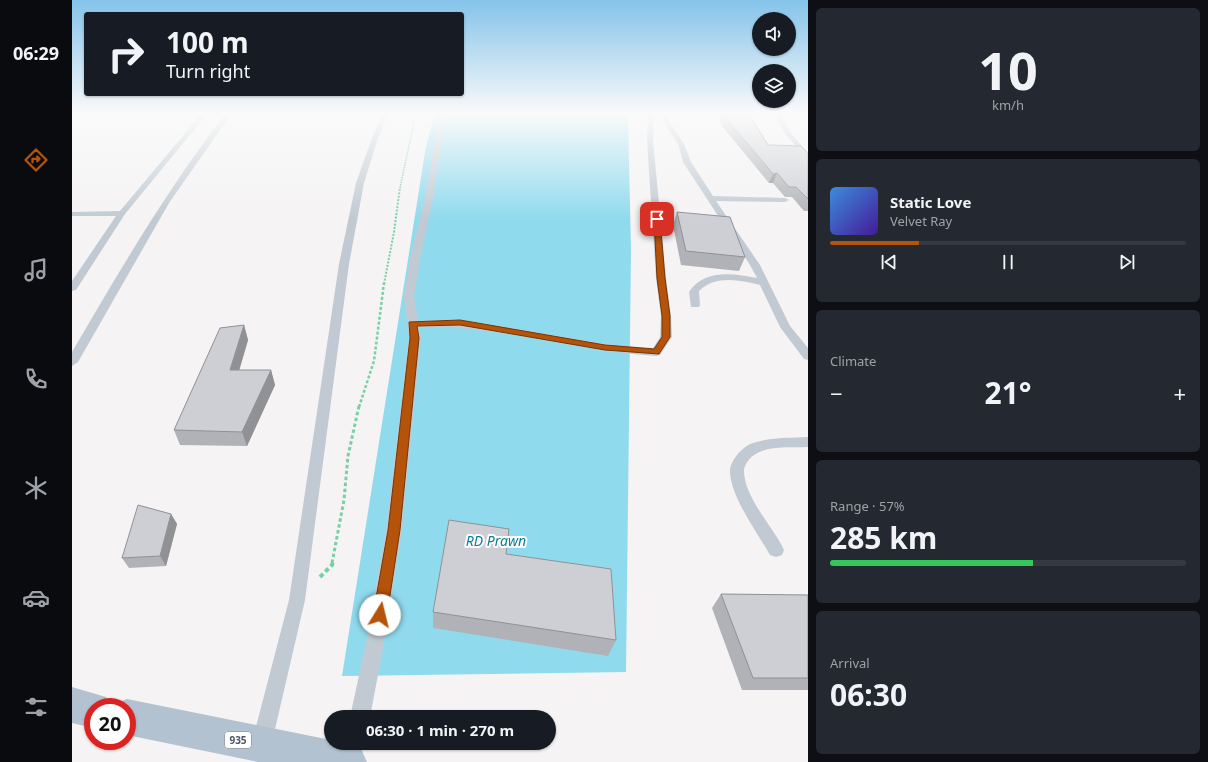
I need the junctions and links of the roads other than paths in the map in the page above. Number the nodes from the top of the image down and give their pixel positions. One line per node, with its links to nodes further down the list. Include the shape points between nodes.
1 (175, 149): 11 (lane)
2 (201, 149): 18 (lane, via 162,206)
3 (371, 149): 25 (lane, via 360,183 344,264 297,600)
4 (437, 149): 16 (lane, via 409,296)
5 (651, 149): 16 (lane, via 666,316 666,337 656,352 605,348 460,323)
6 (682, 149): 9 (lane)
7 (800, 149): 8 (lane)
8 (808, 157)
9 (710, 198): 10 (lane); 13 (lane, via 749,256)
10 (784, 200)
11 (122, 213): 12 (lane); 14 (lane)
12 (72, 214)
13 (764, 284): 15 (lane, via 738,277 717,277 696,288 693,294); 17 (lane, via 786,327)
14 (72, 288)
15 (695, 306)
16 (412, 324): 23 (lane, via 415,338 394,530)
17 (808, 356)
18 (72, 362)
19 (808, 442): 20 (lane, via 756,447 743,457 739,464 737,472 746,497)
20 (776, 550)
21 (72, 705): 22 (main road)
22 (84, 708)
23 (361, 710)
24 (136, 719): 25 (main road, 935)
25 (261, 745): 27 (main road, 935)
26 (352, 750): 27 (lane)
27 (349, 762)

